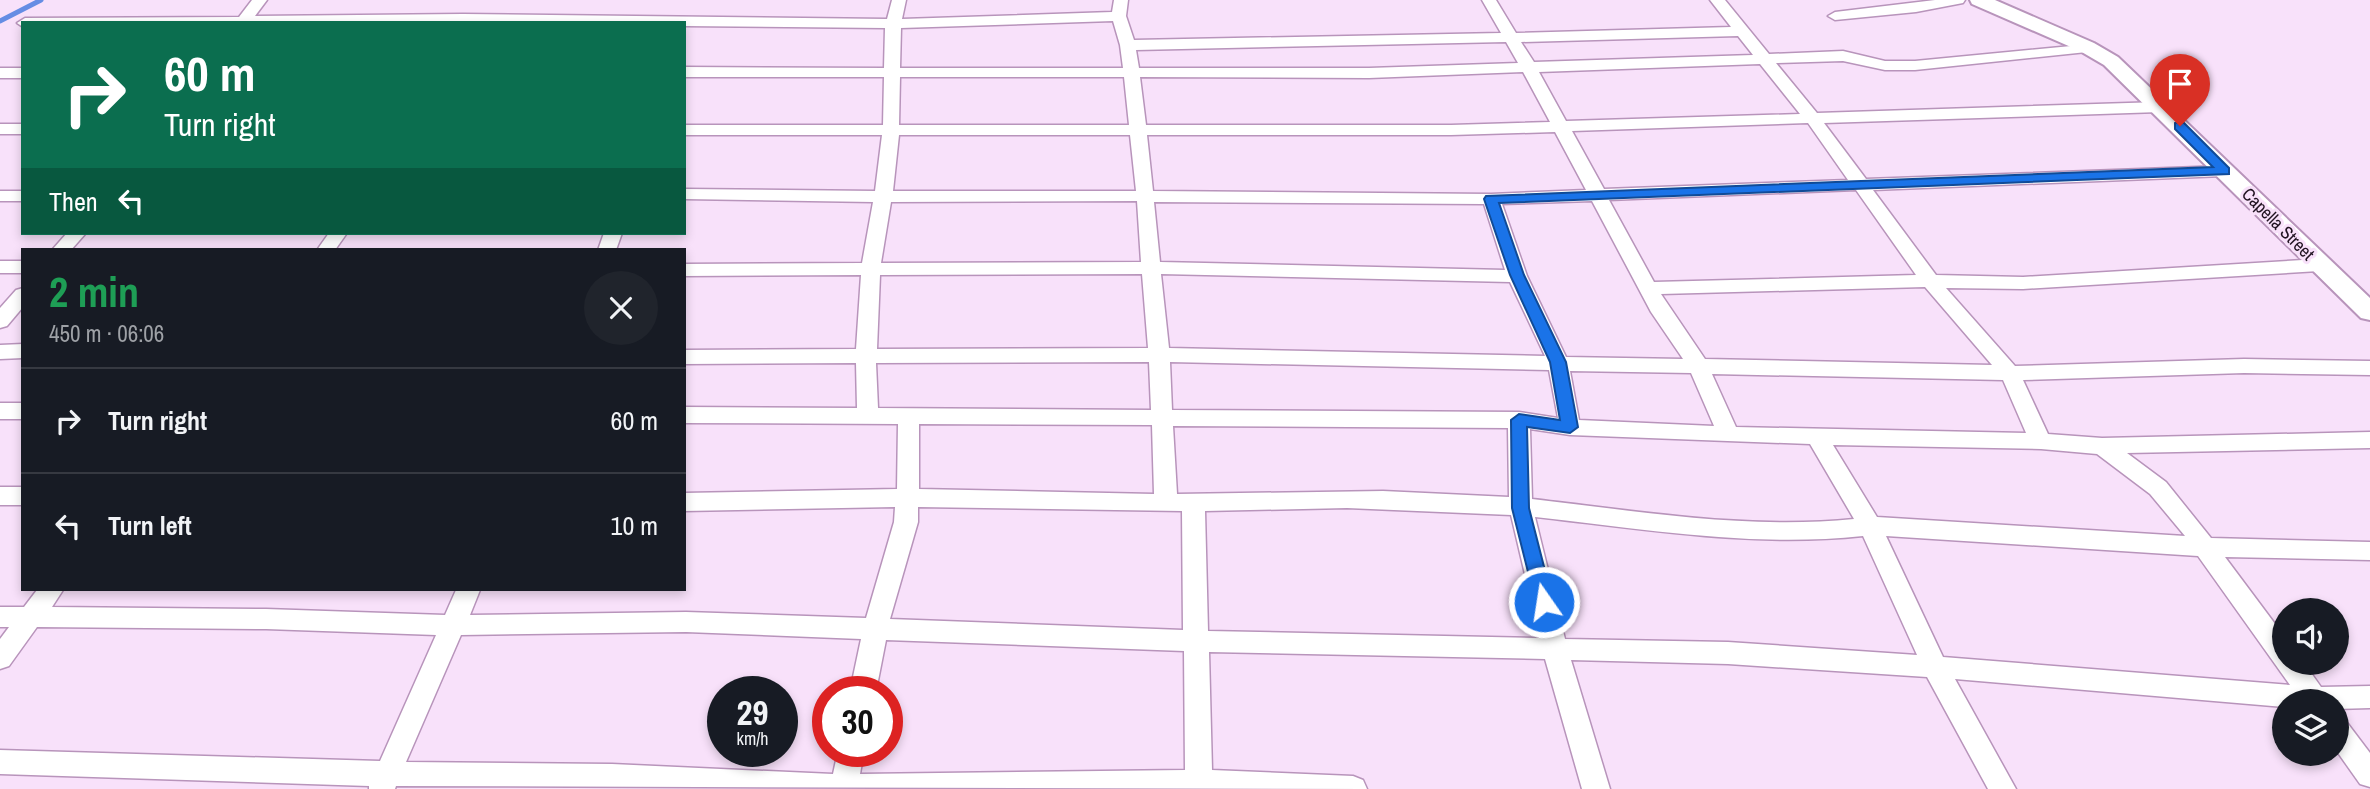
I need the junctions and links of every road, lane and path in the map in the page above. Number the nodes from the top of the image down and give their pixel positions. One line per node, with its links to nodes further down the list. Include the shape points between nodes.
1 (260, 0): 11 (street)
2 (475, 0): 12 (street)
3 (898, 0): 13 (street)
4 (1489, 0): 15 (street)
5 (1717, 0): 14 (street)
6 (1958, 0): 9 (street)
7 (1979, 0): 17 (street, Capella Street)
8 (1120, 8): 13 (street); 16 (street)
9 (1835, 16)
10 (679, 18): 12 (street); 13 (street)
11 (244, 21)
12 (462, 21)
13 (894, 24): 20 (street)
14 (1741, 31): 15 (street); 18 (street)
15 (1511, 37): 16 (street); 19 (street)
16 (1128, 45): 24 (street)
17 (2087, 47): 18 (street, via 1892,66 1853,56); 25 (street, Capella Street, via 2124,71)
18 (1767, 60): 19 (street); 26 (street)
19 (1529, 68): 24 (street); 27 (street)
20 (892, 70): 21 (street); 24 (street); 32 (street)
21 (686, 72)
22 (0, 73): 23 (street)
23 (21, 73)
24 (1132, 74): 31 (street)
25 (2161, 107): 26 (street); 33 (street, Capella Street)
26 (1811, 116): 27 (street); 34 (street)
27 (1560, 127): 31 (street); 37 (street)
28 (0, 129): 29 (street)
29 (21, 129)
30 (686, 130): 32 (street)
31 (1136, 130): 32 (street); 39 (street)
32 (891, 132): 40 (street)
33 (2224, 171): 34 (street); 42 (street, Capella Street)
34 (1861, 186): 37 (street); 49 (street)
35 (686, 194): 40 (street)
36 (0, 195): 38 (street)
37 (1598, 195): 41 (street); 50 (street)
38 (21, 196)
39 (1143, 196): 40 (street); 41 (street); 45 (street)
40 (883, 197): 47 (street)
41 (1491, 199): 48 (street)
42 (2319, 265): 49 (street, via 2023,283); 52 (street, Capella Street)
43 (0, 267): 44 (street)
44 (21, 267)
45 (1150, 268): 47 (street); 48 (street); 56 (street)
46 (686, 270): 47 (street)
47 (872, 271): 57 (street)
48 (1517, 275): 59 (street)
49 (1930, 281): 50 (street); 62 (street)
50 (1649, 288): 60 (street)
51 (21, 297): 53 (street)
52 (2370, 312)
53 (0, 321)
54 (21, 351): 55 (street)
55 (0, 352)
56 (1159, 355): 57 (street); 59 (street); 68 (street)
57 (866, 356): 58 (street); 66 (street)
58 (686, 357)
59 (1558, 362): 60 (street); 70 (street)
60 (1698, 365): 62 (street); 71 (street)
61 (2370, 368): 62 (street, via 2244,366)
62 (2010, 373): 74 (street)
63 (0, 411): 64 (street)
64 (21, 411)
65 (686, 415): 66 (street)
66 (868, 415): 67 (street)
67 (908, 415): 68 (street); 78 (street)
68 (1162, 419): 69 (street); 81 (street)
69 (1519, 420): 70 (street); 82 (street)
70 (1570, 427): 71 (street)
71 (1729, 435): 72 (street)
72 (1817, 437): 74 (street); 83 (street)
73 (2370, 440): 75 (street)
74 (2041, 441): 75 (street)
75 (2102, 446): 84 (street, via 2158,488)
76 (0, 496): 77 (street)
77 (21, 496)
78 (910, 498): 80 (street); 81 (street); 91 (street)
79 (1193, 501): 81 (street); 82 (street, via 1423,500); 93 (street)
80 (686, 502)
81 (1166, 503)
82 (1521, 508): 83 (street, via 1713,529 1787,532); 94 (street)
83 (1870, 526): 84 (street); 96 (street)
84 (2205, 547): 85 (street); 92 (street)
85 (2370, 551)
86 (50, 591): 89 (street)
87 (468, 591): 90 (street)
88 (0, 617): 89 (street)
89 (29, 618): 90 (street); 95 (street)
90 (452, 625): 91 (street, via 686,622); 105 (street)
91 (876, 627): 93 (street); 97 (street)
92 (2272, 639)
93 (1194, 641): 94 (street); 106 (street)
94 (1555, 650): 96 (street, via 1728,653); 109 (street)
95 (0, 658)
96 (1935, 667): 98 (street); 110 (street)
97 (866, 676)
98 (2272, 696)
99 (2370, 697): 100 (street)
100 (2349, 698)
101 (2349, 746): 104 (street)
102 (0, 762): 105 (street)
103 (848, 767): 107 (street)
104 (2370, 775)
105 (384, 782): 107 (street, via 611,776)
106 (1199, 786): 107 (street); 108 (street)
107 (843, 788)
108 (1353, 789)
109 (1596, 789)
110 (2002, 789)

